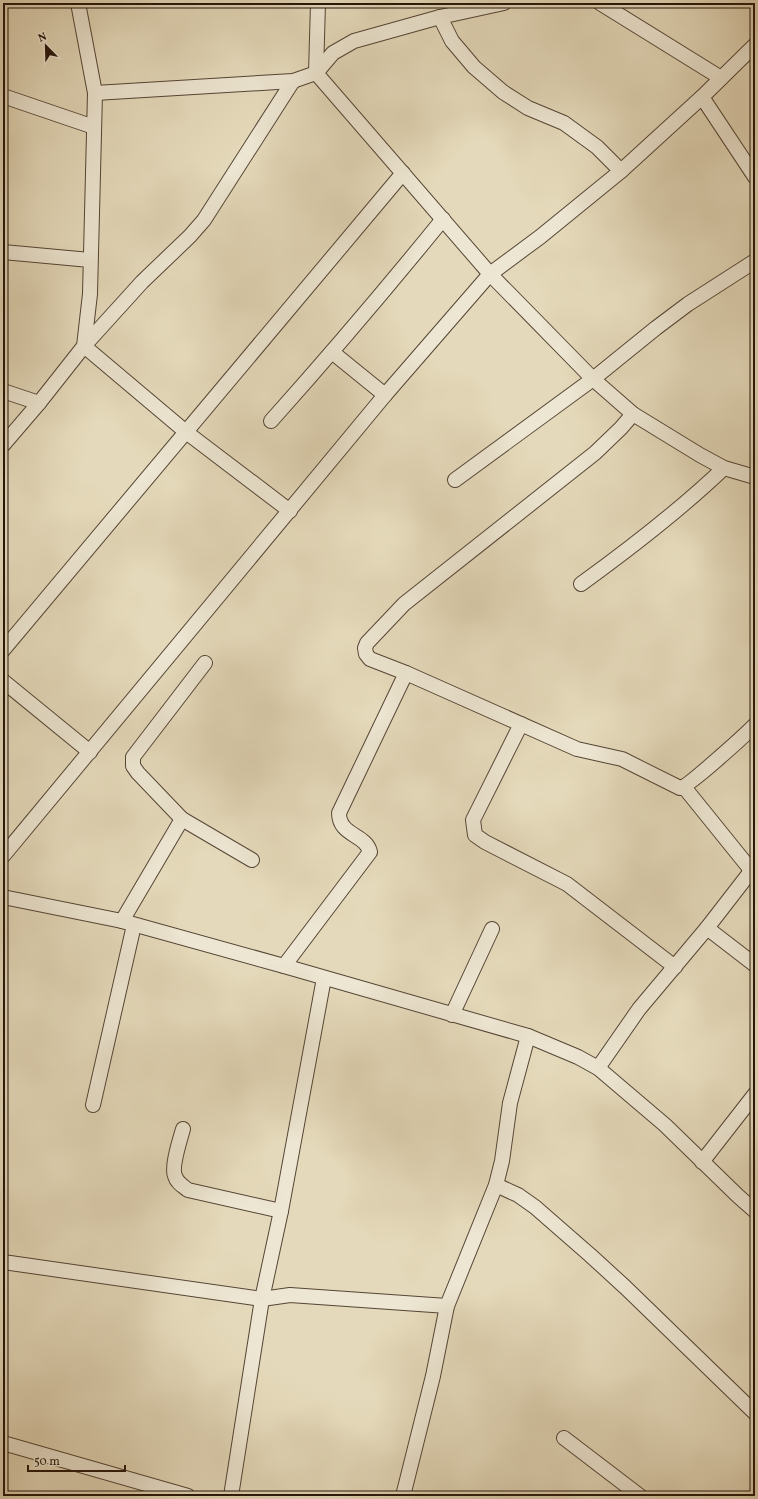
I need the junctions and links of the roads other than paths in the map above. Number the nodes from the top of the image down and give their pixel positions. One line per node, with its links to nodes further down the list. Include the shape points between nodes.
1 (78, 3): 10 (street)
2 (318, 3): 7 (street)
3 (504, 3): 5 (street)
4 (600, 3): 8 (street)
5 (440, 17): 7 (street, via 354,41 333,53); 14 (street, via 452,41 474,67 503,92 528,108 564,123 597,147)
6 (755, 45): 8 (street)
7 (316, 73): 9 (street); 15 (street)
8 (721, 78): 12 (street)
9 (294, 81): 10 (street); 22 (street, via 204,220 142,282)
10 (95, 93): 13 (street)
11 (3, 96): 13 (street)
12 (702, 97): 14 (street); 16 (street)
13 (94, 128): 19 (street)
14 (621, 171): 21 (street)
15 (403, 174): 17 (street); 30 (street)
16 (755, 177)
17 (443, 219): 21 (street); 23 (street)
18 (3, 252): 19 (street)
19 (90, 260): 22 (street, via 90,294)
20 (755, 261): 24 (street, via 688,304)
21 (490, 274): 24 (street); 26 (street)
22 (84, 346): 27 (street); 30 (street)
23 (332, 352): 26 (street); 29 (street)
24 (593, 379): 28 (street); 34 (street)
25 (3, 391): 27 (street)
26 (385, 395): 35 (street)
27 (39, 403): 31 (street)
28 (633, 414): 32 (street); 39 (street, via 595,453 404,604 367,643 366,654 370,659)
29 (271, 421)
30 (186, 432): 35 (street); 37 (street)
31 (3, 445)
32 (724, 468): 33 (street); 36 (street, via 654,530)
33 (755, 477)
34 (455, 480)
35 (290, 512): 43 (street)
36 (581, 584)
37 (3, 650)
38 (205, 662): 45 (street, via 133,757 133,766 138,773)
39 (406, 673): 41 (street); 54 (street, via 339,813 342,827 368,845 370,852)
40 (3, 681): 43 (street)
41 (521, 724): 44 (street, via 577,749 622,759 680,788); 55 (street, via 473,820 475,835 567,884)
42 (755, 725): 44 (street)
43 (90, 752): 46 (street)
44 (684, 787): 48 (street)
45 (182, 819): 47 (street); 50 (street)
46 (3, 856)
47 (252, 860)
48 (753, 868): 51 (street)
49 (3, 897): 50 (street)
50 (128, 923): 54 (street); 61 (street)
51 (707, 928): 53 (street); 55 (street)
52 (492, 929): 57 (street)
53 (755, 965)
54 (284, 966): 56 (street)
55 (675, 967): 59 (street, via 639,1009)
56 (324, 978): 57 (street); 65 (street)
57 (452, 1015): 58 (street)
58 (528, 1036): 59 (street); 64 (street, via 510,1103)
59 (598, 1068): 63 (street, via 665,1125)
60 (755, 1094): 63 (street)
61 (93, 1105)
62 (183, 1130): 65 (street, via 174,1166 174,1175 179,1184 188,1190)
63 (702, 1162): 66 (street)
64 (496, 1185): 69 (street); 70 (street, via 518,1195 584,1250)
65 (281, 1211): 68 (street)
66 (755, 1211)
67 (3, 1262): 68 (street)
68 (262, 1299): 69 (street, via 290,1295); 74 (street)
69 (447, 1306): 75 (street, via 433,1376)
70 (755, 1413)
71 (564, 1438): 76 (street)
72 (3, 1443): 73 (street)
73 (188, 1496)
74 (231, 1496)
75 (403, 1496)
76 (640, 1496)

